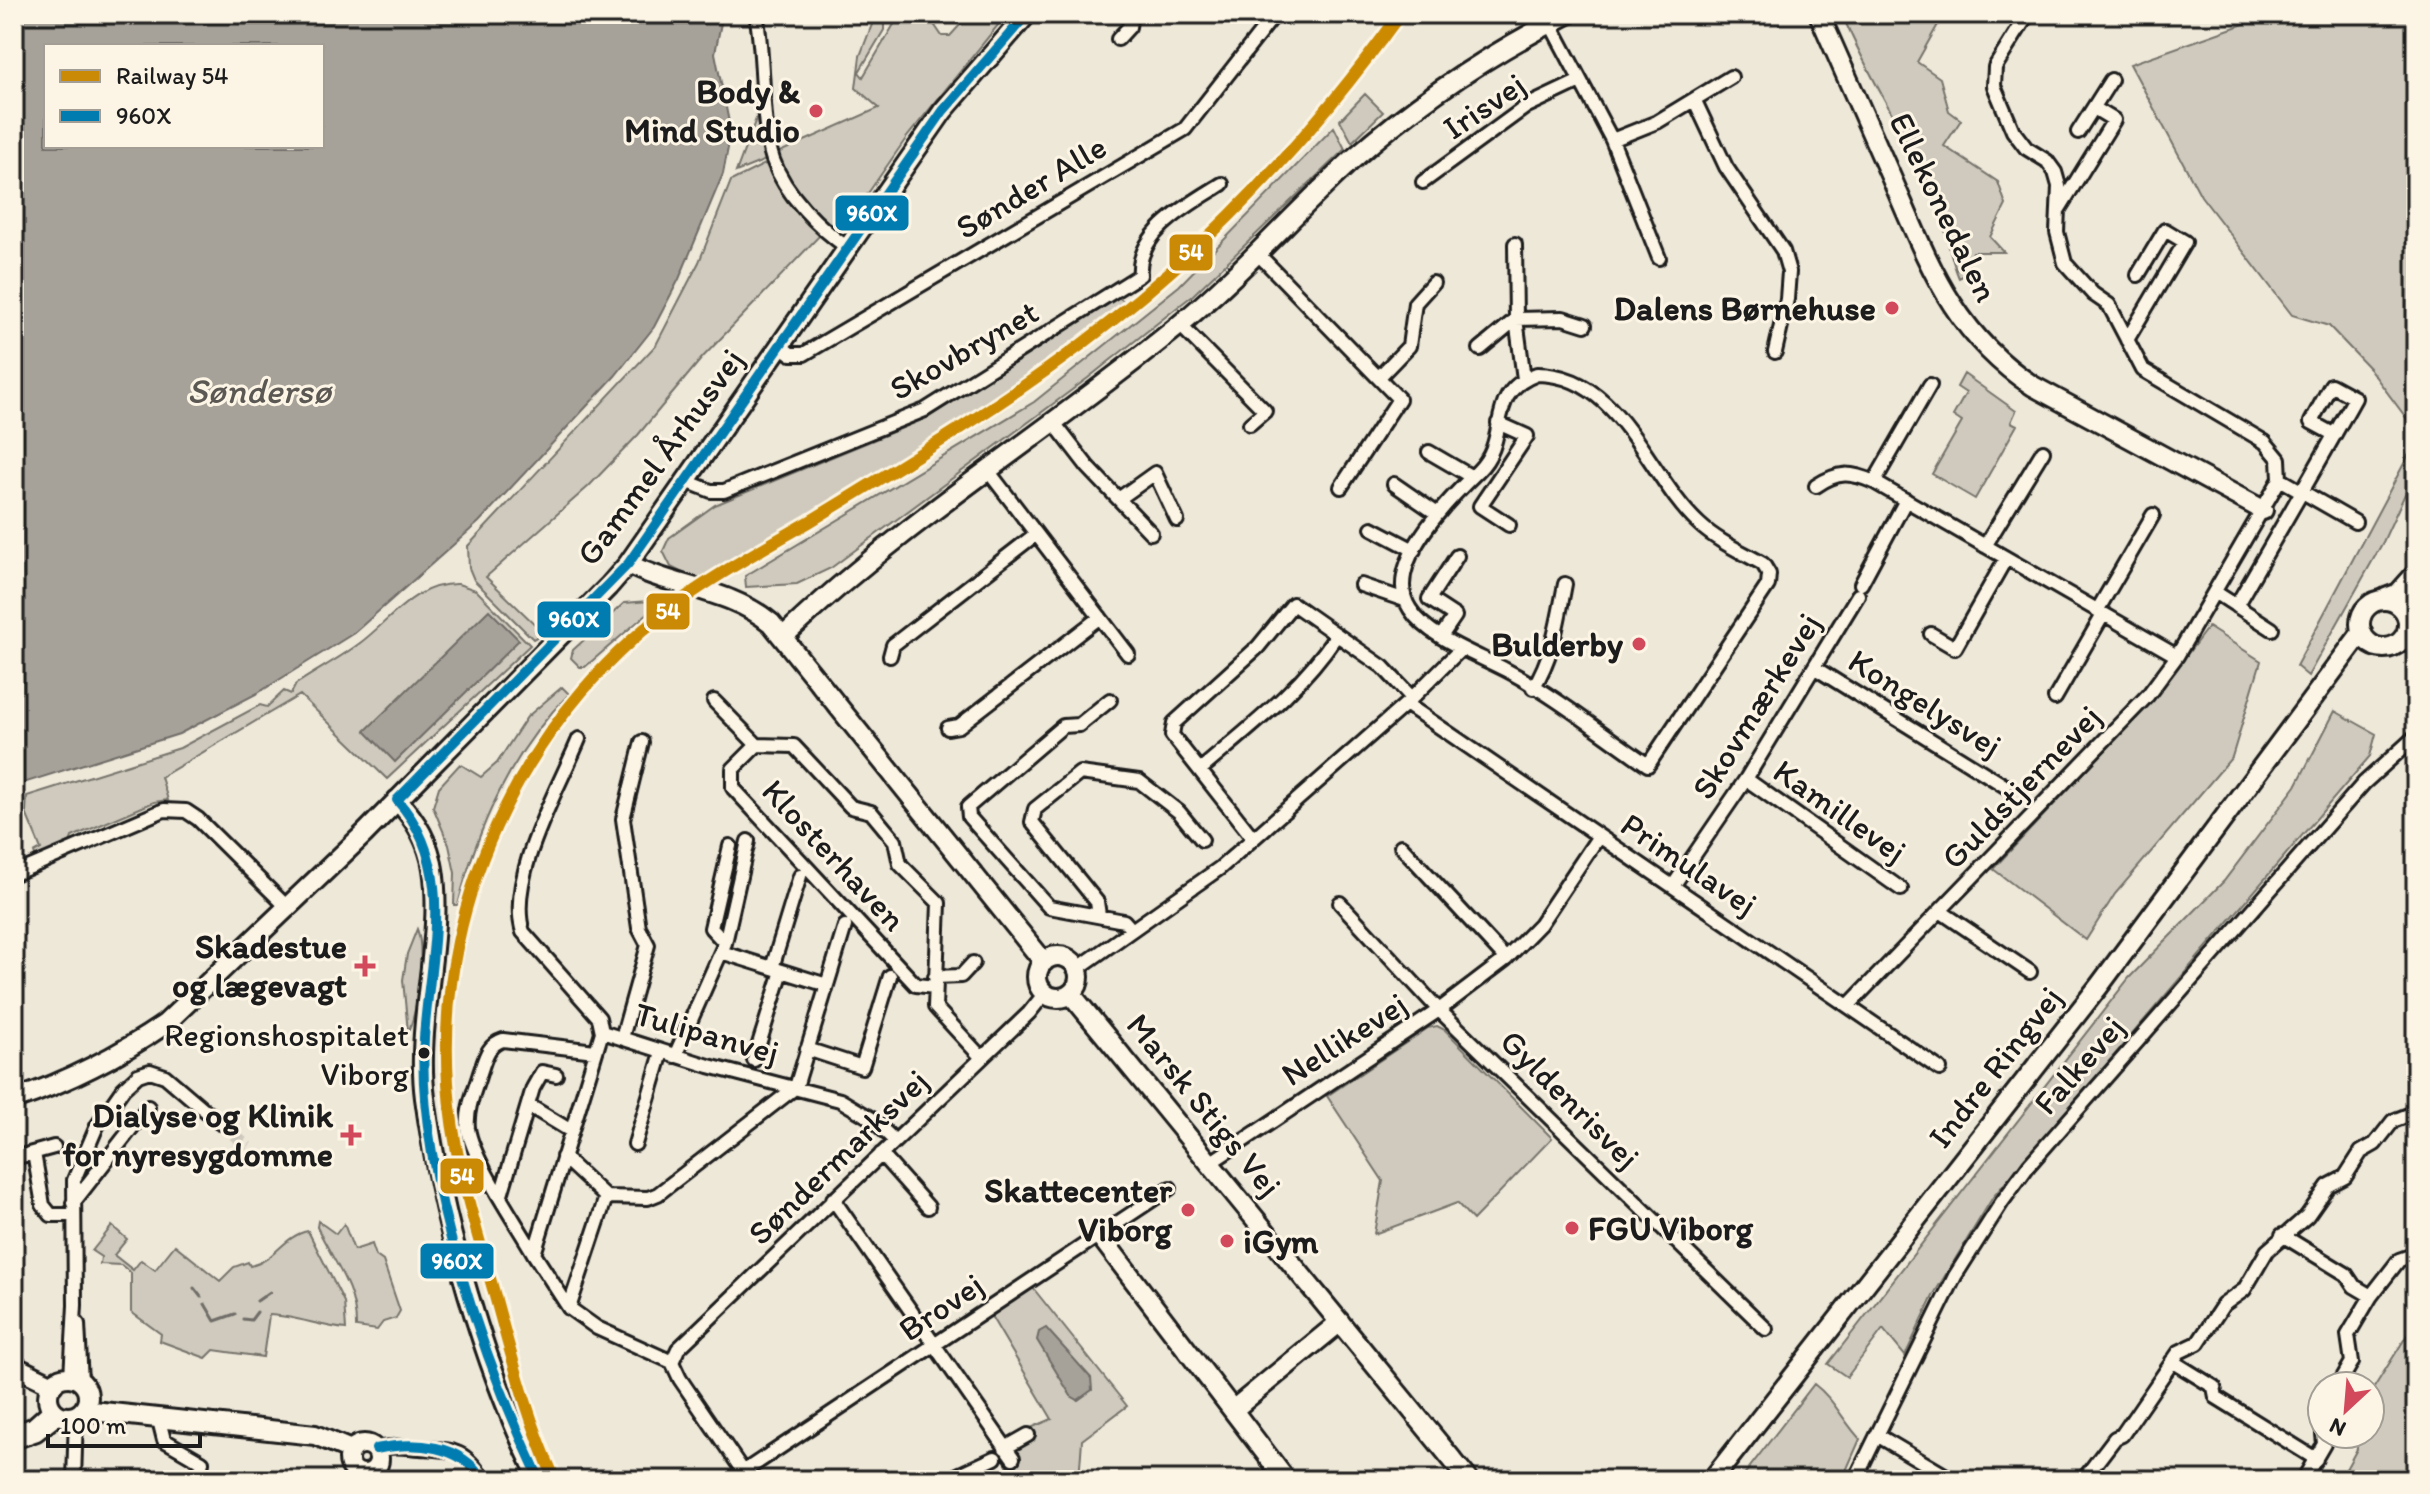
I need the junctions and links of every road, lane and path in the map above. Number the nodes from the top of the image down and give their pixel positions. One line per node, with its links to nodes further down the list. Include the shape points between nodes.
1 (756, 14): 21 (street, via 772,159 810,215)
2 (1027, 14): 21 (street, Gammel Århusvej, via 947,105)
3 (1131, 14): 9 (street, via 1129,27)
4 (1275, 14): 30 (street, Sønder Alle, via 1185,129 804,354 791,354)
5 (1568, 14): 8 (street)
6 (1819, 14): 53 (street, Ellekonedalen, via 1939,287 1969,331 2008,370 2033,386)
7 (2028, 14): 19 (street, via 1995,67 1994,86 2013,131 2055,172)
8 (1550, 23): 12 (street); 22 (street, via 1499,51 1396,123)
9 (1118, 39)
10 (1731, 77): 13 (street)
11 (2111, 80): 14 (street)
12 (1580, 81): 16 (street); 17 (street, Irisvej, via 1527,106)
13 (1695, 101): 16 (street); 32 (street, via 1726,167 1783,251 1789,272 1787,299)
14 (2094, 108): 15 (street); 19 (street, via 2114,120)
15 (2078, 132)
16 (1612, 140): 23 (street)
17 (1423, 182)
18 (1222, 184): 45 (street, Skovbrynet, via 1153,236 1139,262 1140,275 962,390 724,491)
19 (2058, 212): 29 (street, via 2065,263 2109,305)
20 (1515, 244): 26 (street)
21 (848, 248): 30 (street, Gammel Århusvej)
22 (1258, 254): 27 (street); 33 (street)
23 (1659, 258)
24 (2138, 275): 29 (street, via 2165,230 2185,242)
25 (1433, 283): 33 (street, via 1415,303 1409,346)
26 (1516, 319): 28 (street, via 1563,318); 31 (street); 34 (street)
27 (1180, 325): 36 (street); 38 (street, via 1265,411)
28 (1585, 325)
29 (2127, 340): 44 (street, via 2143,370 2265,442 2279,459)
30 (779, 345): 45 (street, Gammel Århusvej)
31 (1480, 349)
32 (1775, 352)
33 (1379, 377): 49 (street, via 1399,399)
34 (1524, 379): 37 (street, via 1507,394); 87 (street, via 1537,374 1564,377 1596,395 1698,524 1763,564 1769,574 1768,585 1648,765)
35 (1930, 385): 46 (street)
36 (1054, 423): 42 (street); 51 (street)
37 (1498, 423): 43 (street, via 1493,451); 58 (street, via 1527,436 1480,506)
38 (1250, 424)
39 (2335, 435): 50 (street)
40 (2043, 451): 62 (street)
41 (1429, 452): 43 (street)
42 (989, 472): 61 (street); 79 (street, via 842,580)
43 (1472, 477): 54 (street)
44 (2280, 479): 50 (street); 53 (street, Guldstjernevej)
45 (686, 481): 66 (street, Gammel Århusvej)
46 (1874, 482): 48 (street, via 1854,473 1833,475); 52 (street)
47 (1394, 484): 54 (street)
48 (1816, 486)
49 (1341, 487)
50 (2302, 492): 57 (street); 72 (street)
51 (1120, 498): 56 (street, via 1155,473); 60 (street)
52 (1906, 500): 62 (street); 86 (street, Skovmærkevej)
53 (2263, 510): 70 (street, Guldstjernevej)
54 (1436, 513): 63 (street)
55 (2153, 515): 73 (street)
56 (1177, 520)
57 (2355, 522)
58 (1509, 525)
59 (1372, 528): 63 (street)
60 (1151, 533)
61 (1036, 534): 75 (street); 84 (street, via 893,645)
62 (1985, 546): 65 (street)
63 (1414, 550): 71 (street, via 1405,574)
64 (1457, 556): 78 (street, via 1429,599 1455,616)
65 (2006, 558): 73 (street); 77 (street, via 1955,648)
66 (628, 564): 79 (street, via 755,609); 100 (street, Gammel Århusvej)
67 (2416, 575): 74 (main road, via 2399,594)
68 (1565, 584): 87 (street, via 1544,671)
69 (1361, 585): 71 (street)
70 (2215, 592): 72 (street); 85 (street, Guldstjernevej)
71 (1405, 600): 78 (street, via 1419,620)
72 (2236, 606): 76 (street)
73 (2100, 613): 85 (street); 88 (street)
74 (2406, 613): 81 (street, via 2405,636 2397,645 2386,648); 81 (street, via 2367,606 2360,619)
75 (1100, 617): 83 (street); 92 (street, via 959,726)
76 (2272, 629)
77 (1931, 634)
78 (1442, 635): 82 (street)
79 (784, 636): 119 (street)
80 (1336, 636): 91 (street, via 1383,667); 97 (street, via 1293,690); 97 (street, via 1293,604 1258,647 1174,723 1172,735)
81 (2368, 639): 198 (street, Indre Ringvej, via 2322,689 2099,986)
82 (1461, 649): 87 (street); 91 (street)
83 (1128, 654)
84 (890, 656)
85 (2177, 656): 113 (street, Guldstjernevej, via 2117,728)
86 (1815, 668): 98 (street, Skovmærkevej); 99 (street, Kongelysvej)
87 (1533, 688)
88 (2055, 698)
89 (1110, 700): 114 (street, via 1079,725 1063,726 968,807 969,817 1049,907)
90 (714, 701): 96 (street, Klosterhaven)
91 (1409, 701): 101 (street, Primulavej); 102 (street)
92 (948, 728)
93 (2416, 736): 182 (street, Falkevej, via 2364,783 2029,1165 1955,1276)
94 (579, 739): 131 (street, via 533,847 518,902 519,918 523,932 599,1018)
95 (642, 742): 132 (street, via 623,819 639,928 648,945)
96 (757, 745): 125 (street, Klosterhaven, via 794,746 851,807 871,812 895,841 900,864 939,903); 125 (street, Klosterhaven, via 733,769 733,788 916,985)
97 (1200, 770): 102 (street)
98 (1746, 779): 109 (street, Skovmærkevej); 110 (street, Kamillevej)
99 (2005, 786)
100 (397, 800): 112 (street, Gammel Århusvej); 194 (street, via 421,833 433,867 422,1063 448,1222 480,1329)
101 (1599, 836): 109 (street, Primulavej); 118 (street, Nellikevej, via 1540,924)
102 (1253, 838): 116 (street)
103 (1202, 840): 114 (street, via 1179,812 1139,781 1080,773 1035,809 1032,822 1097,902)
104 (748, 841): 117 (street)
105 (730, 846): 117 (street, via 711,928)
106 (1401, 846): 118 (street)
107 (14, 874): 112 (street, via 164,810 186,811)
108 (800, 876): 121 (street, Tulipanvej)
109 (1673, 886): 129 (street, Primulavej)
110 (1901, 889)
111 (1340, 903): 130 (street, Gyldenrisvej)
112 (287, 907): 141 (street, Gammel Århusvej, via 165,1024 67,1082)
113 (1940, 911): 123 (street); 129 (street, Guldstjernevej)
114 (1099, 915): 116 (street, via 1124,921)
115 (845, 926): 126 (street, Tulipanvej)
116 (1132, 930): 122 (street)
117 (723, 947): 121 (street); 135 (street)
118 (1506, 959): 130 (street, Nellikevej)
119 (1044, 962): 122 (street, via 1063,957); 127 (street, via 1037,974)
120 (973, 963): 125 (street, via 961,976)
121 (777, 969): 126 (street); 137 (street, Tulipanvej)
122 (1077, 969): 128 (street, via 1078,983)
123 (2030, 972)
124 (890, 976): 133 (street, Tulipanvej, via 862,1067)
125 (935, 982): 136 (street, Klosterhaven, via 935,1007)
126 (827, 985): 133 (street, Tulipanvej)
127 (1045, 993): 128 (street, via 1058,998); 136 (street, Søndermarksvej)
128 (1071, 994): 154 (street, Marsk Stigs Vej)
129 (1848, 1006): 138 (street, Primulavej)
130 (1439, 1010): 154 (street, Nellikevej); 170 (street, Gyldenrisvej)
131 (602, 1032): 132 (street, Tulipanvej); 134 (street)
132 (622, 1038): 135 (street, Tulipanvej)
133 (807, 1049): 140 (street, Tulipanvej)
134 (595, 1051): 146 (street); 158 (street, via 503,1040 488,1050 468,1129)
135 (669, 1054): 140 (street, Tulipanvej); 148 (street)
136 (982, 1058): 147 (street, Søndermarksvej)
137 (754, 1060)
138 (1940, 1069)
139 (556, 1075): 142 (street, via 542,1072)
140 (796, 1087): 147 (street, Tulipanvej, via 851,1105); 159 (street, via 658,1194)
141 (14, 1100)
142 (528, 1105): 146 (street); 158 (street)
143 (148, 1107): 155 (street)
144 (2416, 1112): 163 (street, via 2393,1121 2361,1152 2345,1177 2328,1186 2307,1216)
145 (220, 1123): 156 (street, via 165,1076 150,1071 138,1075 97,1126)
146 (571, 1131): 152 (street)
147 (895, 1141): 151 (street, Søndermarksvej)
148 (635, 1144)
149 (54, 1147): 150 (street)
150 (34, 1153): 153 (street); 162 (street, via 43,1205 51,1215)
151 (881, 1154): 160 (street, Søndermarksvej); 161 (street)
152 (563, 1157): 159 (street); 165 (street)
153 (14, 1158)
154 (1210, 1163): 169 (street, Marsk Stigs Vej)
155 (101, 1167): 156 (street); 162 (street)
156 (76, 1174): 162 (street)
157 (1170, 1188): 164 (street, Brovej)
158 (501, 1195): 165 (street)
159 (606, 1197): 168 (street)
160 (833, 1199): 171 (street); 173 (street, Søndermarksvej, via 678,1349)
161 (928, 1207)
162 (73, 1209): 177 (street, via 75,1305)
163 (2282, 1235): 167 (street, via 2346,1274); 172 (street, via 2198,1343)
164 (1100, 1236): 171 (street, Brovej); 178 (street)
165 (534, 1254): 168 (street)
166 (2416, 1254): 167 (street, via 2399,1260)
167 (2371, 1296): 175 (street, via 2348,1335 2352,1362)
168 (569, 1308): 173 (street, via 597,1328)
169 (1340, 1322): 178 (street); 197 (street, Marsk Stigs Vej)
170 (1766, 1329)
171 (935, 1345): 181 (street, via 1009,1453); 190 (street, Brovej)
172 (2172, 1361): 188 (street, via 2214,1387 2216,1397); 201 (street, via 2122,1435)
173 (672, 1362): 190 (street)
174 (14, 1366): 177 (street)
175 (2347, 1370)
176 (14, 1379): 177 (street)
177 (68, 1398): 179 (street); 180 (street, via 32,1425); 183 (street, via 37,1434); 191 (street)
178 (1233, 1410): 196 (street)
179 (158, 1416): 185 (street, via 315,1435); 192 (street, via 164,1440 202,1462)
180 (14, 1431)
181 (1028, 1435)
182 (1877, 1435): 199 (street, Falkevej); 200 (street)
183 (14, 1442)
184 (376, 1449): 185 (street, via 367,1443); 189 (street, via 379,1459); 193 (street, via 395,1444 451,1449 475,1464)
185 (351, 1450): 189 (street, via 349,1462)
186 (2321, 1450): 188 (street)
187 (995, 1458): 195 (street)
188 (2316, 1459): 202 (street)
189 (368, 1475)
190 (746, 1476)
191 (74, 1480)
192 (198, 1480)
193 (483, 1480)
194 (540, 1480)
195 (947, 1480)
196 (1286, 1480)
197 (1469, 1480)
198 (1712, 1480)
199 (1855, 1480)
200 (1953, 1480)
201 (2083, 1480)
202 (2303, 1480)

